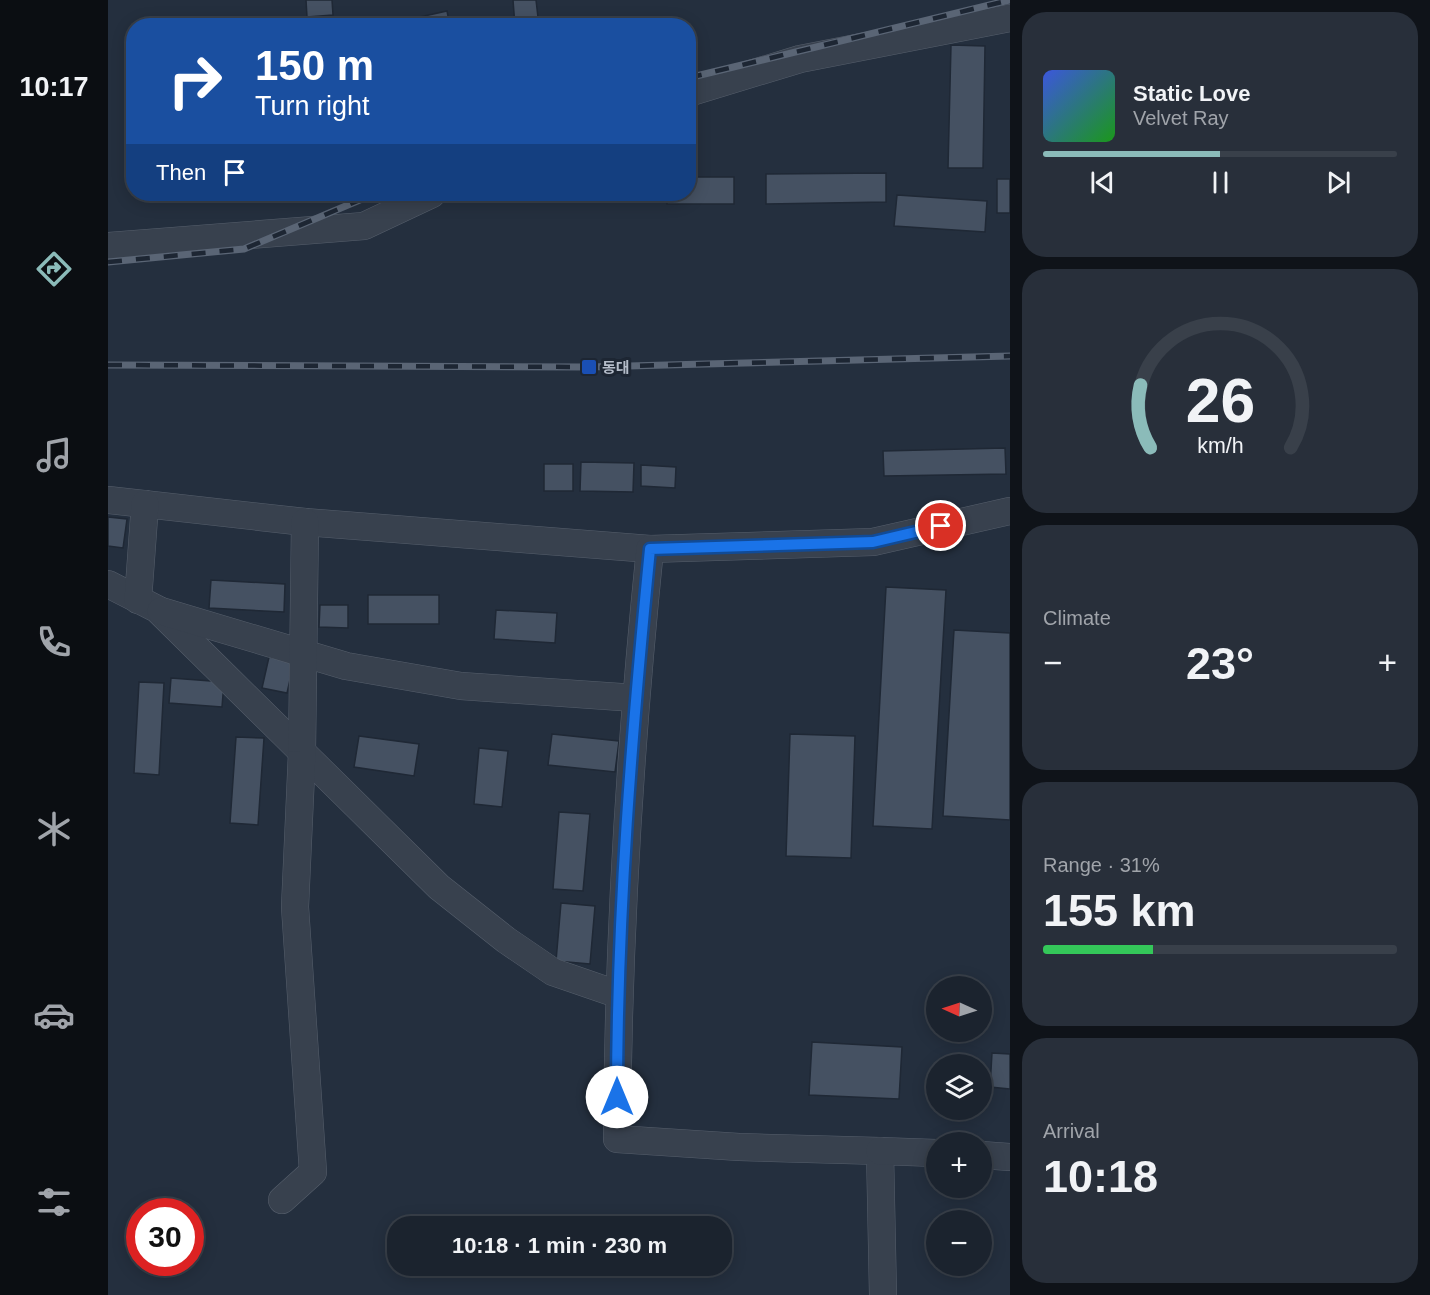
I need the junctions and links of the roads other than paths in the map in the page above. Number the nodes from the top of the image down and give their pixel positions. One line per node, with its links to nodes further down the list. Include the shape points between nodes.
1 (1010, 18): 2 (street, via 800,59)
2 (696, 91)
3 (417, 201): 4 (street, via 364,226)
4 (108, 246)
5 (108, 500): 6 (street)
6 (145, 504): 8 (street); 11 (street)
7 (1010, 511): 9 (street, via 873,542)
8 (305, 522): 9 (street); 12 (street)
9 (650, 549): 13 (street)
10 (108, 584): 11 (street)
11 (148, 604): 12 (street); 14 (street)
12 (302, 653): 13 (street, via 346,666 461,686); 14 (street)
13 (635, 698): 15 (street)
14 (302, 752): 15 (street, via 439,887 506,940 553,972); 20 (street, via 295,907 313,1172)
15 (617, 994): 16 (street, via 617,1139)
16 (880, 1151): 17 (street); 21 (street)
17 (926, 1153)
18 (992, 1156): 19 (street)
19 (1010, 1157)
20 (282, 1200)
21 (883, 1295)

